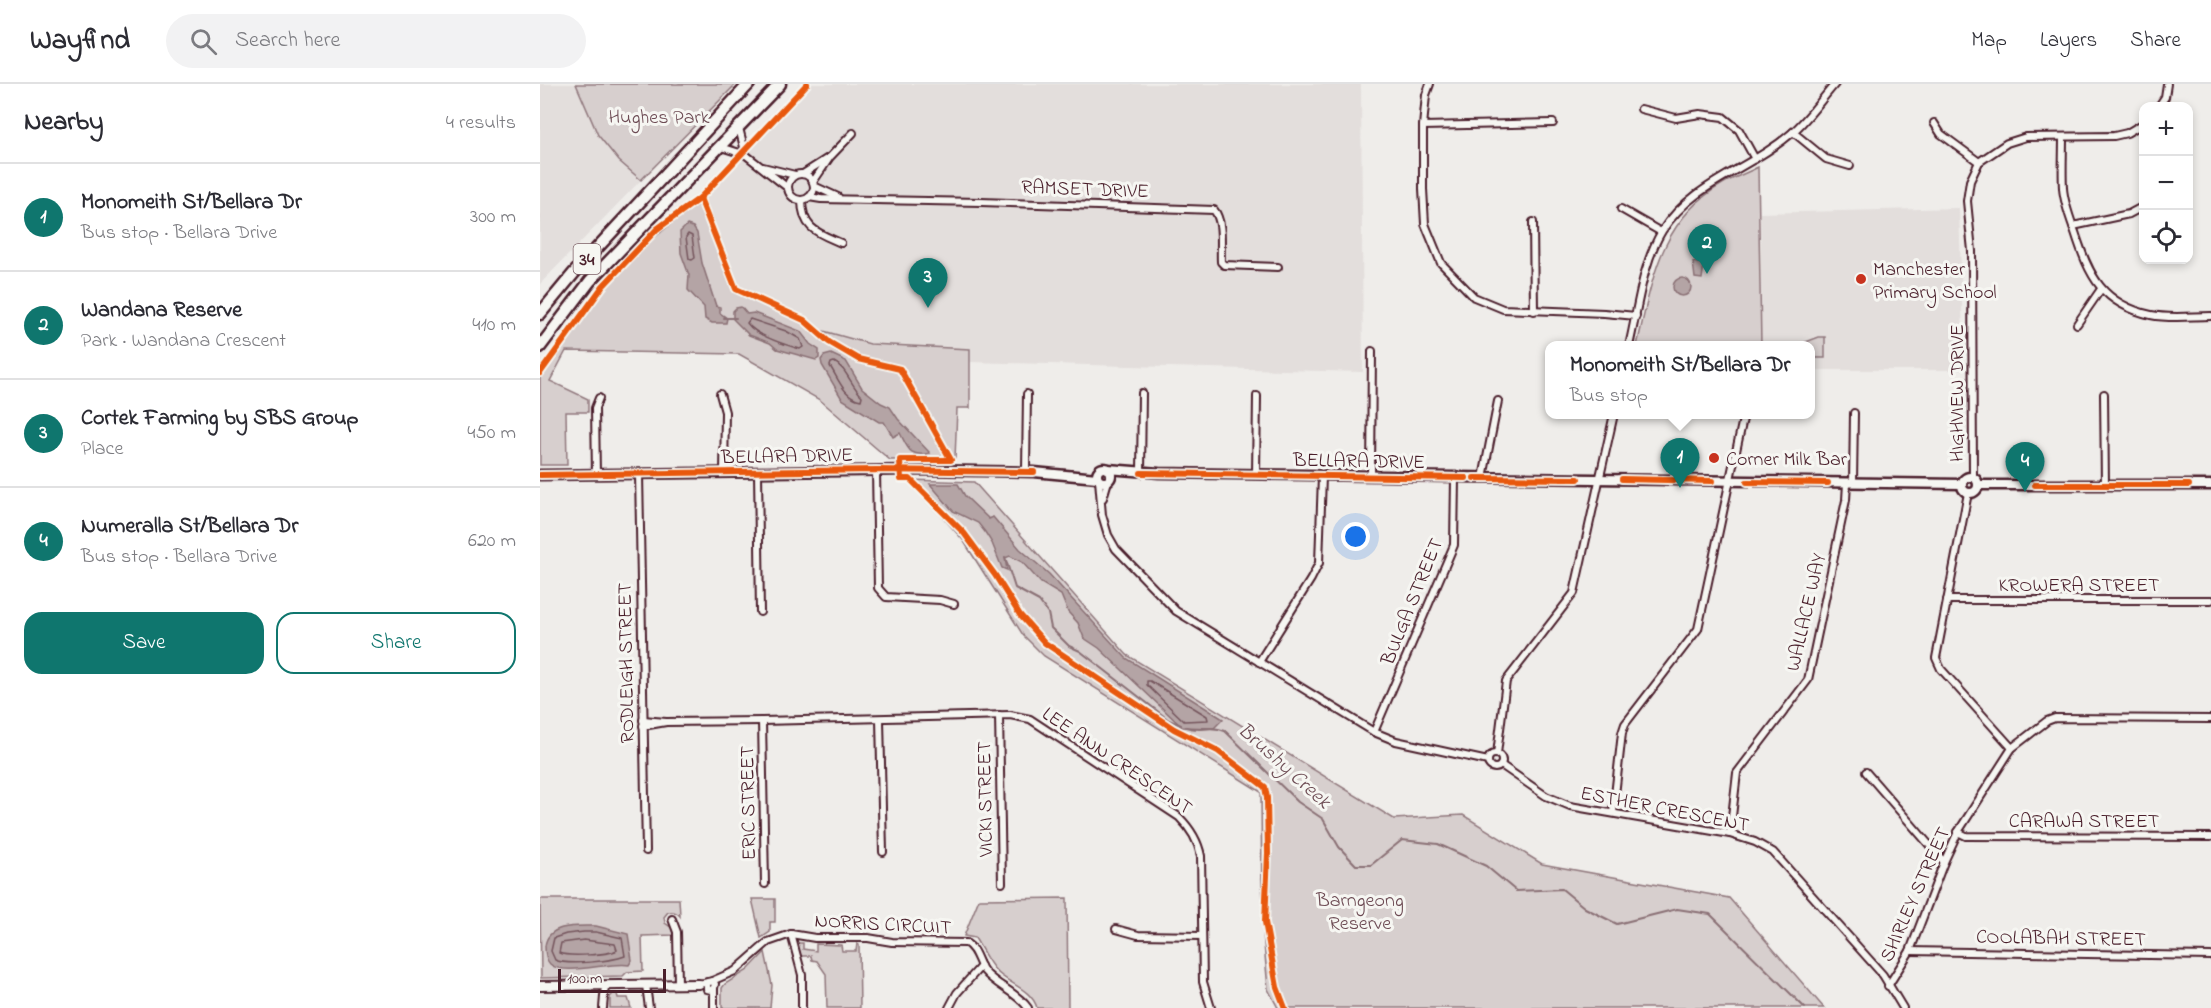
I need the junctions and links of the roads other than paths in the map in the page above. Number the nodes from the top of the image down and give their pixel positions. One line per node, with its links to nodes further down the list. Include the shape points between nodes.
1 (748, 84): 39 (highway, 34)
2 (780, 84): 12 (highway, 34)
3 (1430, 84): 10 (street)
4 (1835, 84): 13 (street)
5 (2167, 84): 6 (street)
6 (2162, 102)
7 (1641, 109): 19 (street, via 1676,118 1700,114 1724,117 1739,130)
8 (1553, 123): 10 (street)
9 (1934, 123): 20 (street, via 1941,134)
10 (1423, 126): 38 (street, via 1425,224 1441,263 1474,297 1503,309)
11 (2139, 126): 15 (street, via 2114,136)
12 (739, 128): 16 (highway, 34); 17 (street)
13 (1793, 132): 19 (street); 22 (street, via 1826,159)
14 (853, 133): 18 (street)
15 (2063, 137): 20 (street, via 2026,137 2007,143); 33 (street, via 2063,190)
16 (721, 147): 17 (street); 44 (highway, 34, via 590,281)
17 (747, 155): 21 (street)
18 (831, 157): 24 (street); 25 (street)
19 (1755, 159): 34 (street, via 1697,193)
20 (1979, 162): 68 (street, HIGHVIEW DRIVE, via 1970,181 1967,201 1972,251)
21 (759, 166): 23 (street); 26 (street)
22 (1850, 166)
23 (795, 174): 24 (street); 26 (street)
24 (803, 174): 25 (street)
25 (814, 184): 27 (street); 28 (street, RAMSET DRIVE)
26 (788, 188): 29 (street, via 791,195)
27 (809, 196): 28 (street, RAMSET DRIVE); 29 (street)
28 (842, 199): 36 (street, RAMSET DRIVE, via 1214,210 1220,222 1224,265)
29 (802, 200): 35 (street, via 802,212 811,227)
30 (1621, 209): 34 (street)
31 (2139, 209): 33 (street)
32 (1533, 222): 38 (street)
33 (2073, 226): 37 (street, via 2086,266)
34 (1661, 232): 40 (street, via 1646,270)
35 (841, 243)
36 (1278, 267)
37 (2101, 289): 41 (street, via 2132,309 2152,315); 42 (street)
38 (1534, 311): 40 (street)
39 (540, 314)
40 (1636, 316): 43 (street)
41 (2211, 316)
42 (2077, 324)
43 (1630, 341)
44 (540, 347)
45 (1372, 351): 67 (street)
46 (1142, 393): 60 (street)
47 (720, 394): 59 (street, via 725,412)
48 (1027, 394): 57 (street)
49 (2104, 394): 76 (street)
50 (1257, 396): 64 (street)
51 (599, 398): 63 (street, via 595,408)
52 (1498, 401): 70 (street)
53 (1854, 413): 73 (street, WALLACE WAY)
54 (1613, 419): 71 (street)
55 (1743, 419): 72 (street)
56 (876, 470): 57 (main road, BELLARA DRIVE); 58 (main road, BELLARA DRIVE); 81 (street, via 878,588 886,597)
57 (1026, 471): 66 (main road, BELLARA DRIVE)
58 (758, 472): 59 (main road, BELLARA DRIVE); 82 (street)
59 (724, 473): 61 (main road, BELLARA DRIVE)
60 (1141, 473): 64 (main road, BELLARA DRIVE); 66 (main road, BELLARA DRIVE); 66 (main road, BELLARA DRIVE, via 1103,467)
61 (639, 474): 63 (main road, BELLARA DRIVE); 88 (street, RODLEIGH STREET)
62 (540, 475): 63 (main road, BELLARA DRIVE)
63 (596, 475)
64 (1256, 475): 65 (main road, BELLARA DRIVE)
65 (1322, 476): 67 (main road, BELLARA DRIVE); 83 (street, via 1319,563)
66 (1103, 477): 83 (street, via 1105,527 1112,542 1176,611)
67 (1371, 477): 69 (main road, BELLARA DRIVE)
68 (1973, 477): 74 (main road, via 1965,478); 75 (main road)
69 (1455, 478): 70 (main road, BELLARA DRIVE); 89 (street, BULGA STREET, via 1454,545)
70 (1483, 478): 71 (main road, BELLARA DRIVE)
71 (1599, 479): 72 (main road, BELLARA DRIVE); 91 (street, via 1574,593 1506,681)
72 (1730, 482): 73 (main road, BELLARA DRIVE); 95 (street, via 1698,629 1625,724)
73 (1850, 483): 74 (main road, BELLARA DRIVE); 97 (street, WALLACE WAY, via 1808,680 1737,772)
74 (1962, 484): 78 (main road)
75 (1979, 485): 76 (main road); 78 (main road, via 1976,492)
76 (2104, 485): 77 (main road)
77 (2211, 485)
78 (1968, 493): 79 (street)
79 (1947, 600): 80 (street, KROWERA STREET); 90 (street, via 1936,652 1938,663)
80 (2211, 600)
81 (954, 604)
82 (760, 612)
83 (1259, 662): 89 (street)
84 (999, 715): 85 (street, LEE ANN CRESCENT); 102 (street, VICKI STREET); 107 (street, LEE ANN CRESCENT, via 1030,719 1185,823 1201,856)
85 (880, 718): 87 (street, LEE ANN CRESCENT); 100 (street)
86 (2211, 719): 90 (street, SHIRLEY STREET, via 2055,718 2038,726)
87 (762, 721): 88 (street, LEE ANN CRESCENT); 103 (street, ERIC STREET)
88 (643, 723): 99 (street, RODLEIGH STREET)
89 (1374, 732): 92 (street, via 1396,741)
90 (2012, 748): 96 (street, SHIRLEY STREET)
91 (1497, 754): 92 (street); 93 (street, via 1502,758)
92 (1488, 761): 93 (street, via 1493,767)
93 (1501, 765): 95 (street, ESTHER CRESCENT, via 1546,796 1570,806)
94 (1866, 772): 101 (street)
95 (1613, 813): 97 (street, ESTHER CRESCENT)
96 (1958, 832): 98 (street, CARAWA STREET, via 1965,836); 101 (street, SHIRLEY STREET)
97 (1730, 834): 115 (street, ESTHER CRESCENT, via 1773,852 1883,975)
98 (2211, 837)
99 (646, 851)
100 (883, 852)
101 (1944, 862): 108 (street, SHIRLEY STREET)
102 (1002, 883)
103 (765, 884)
104 (672, 919): 111 (street, via 677,932)
105 (1116, 929): 107 (street, via 1130,935)
106 (791, 934): 110 (street, NORRIS CIRCUIT, via 966,943); 116 (street, NORRIS CIRCUIT, via 768,942 735,971); 120 (street, via 802,975)
107 (1202, 936): 123 (street, LEE ANN CRESCENT, via 1203,982)
108 (1910, 951): 109 (street, COOLABAH STREET); 115 (street, SHIRLEY STREET)
109 (2211, 956)
110 (982, 968): 121 (street); 122 (street, NORRIS CIRCUIT)
111 (678, 984): 113 (street); 116 (street)
112 (603, 985): 113 (street); 114 (street); 118 (street)
113 (648, 985): 117 (street)
114 (540, 986)
115 (1888, 986): 124 (street, ESTHER CRESCENT)
116 (709, 987): 119 (street)
117 (649, 1007)
118 (603, 1008)
119 (714, 1008)
120 (802, 1008)
121 (949, 1008)
122 (1028, 1008)
123 (1210, 1008)
124 (1903, 1008)

